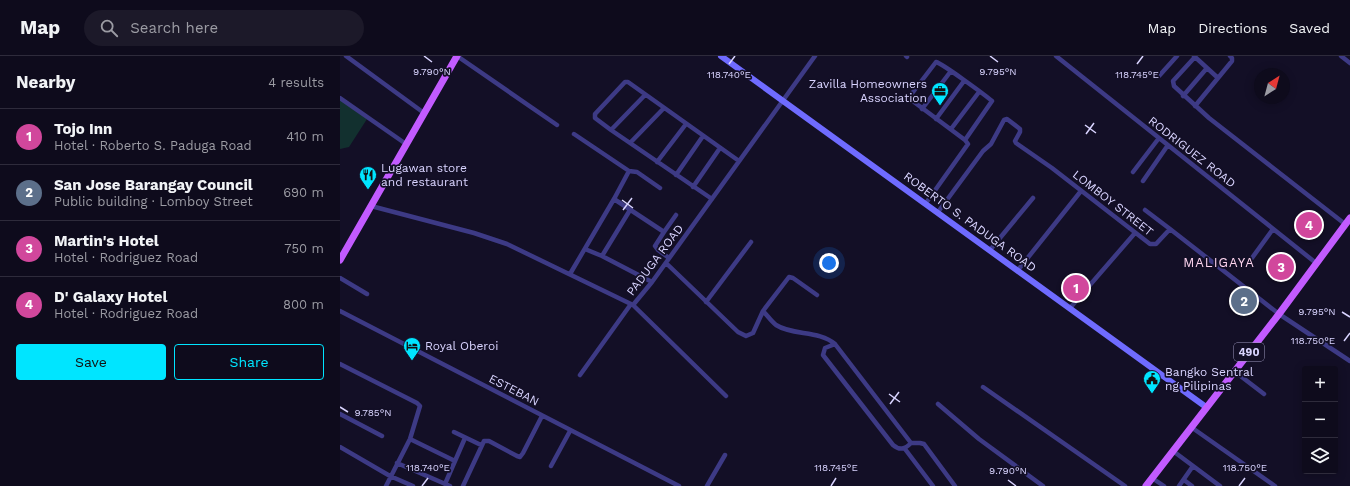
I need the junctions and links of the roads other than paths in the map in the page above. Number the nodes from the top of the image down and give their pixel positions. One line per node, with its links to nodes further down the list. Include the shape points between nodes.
1 (346, 56): 25 (street)
2 (457, 56): 25 (main road); 28 (street)
3 (721, 56): 21 (street, ROBERTO S. PADUGA ROAD)
4 (816, 56): 21 (street, PADUGA ROAD)
5 (1056, 56): 10 (street, RODRIGUEZ ROAD)
6 (1177, 56): 14 (street)
7 (1230, 56): 15 (street, via 1232,61)
8 (1341, 56): 11 (street)
9 (1194, 57): 12 (street); 19 (street, via 1172,83)
10 (1061, 58): 33 (street, RODRIGUEZ ROAD)
11 (1350, 63)
12 (1207, 68): 15 (street); 19 (street)
13 (951, 71): 16 (street); 24 (street); 24 (street, via 935,63 909,98)
14 (1159, 76)
15 (1218, 78): 22 (street)
16 (964, 81): 17 (street); 26 (street)
17 (979, 92): 29 (street); 34 (street, via 992,102)
18 (645, 95): 23 (street); 30 (street); 30 (street, via 625,82 594,116)
19 (1184, 96): 22 (street)
20 (340, 98): 35 (street)
21 (782, 100): 39 (street, PADUGA ROAD); 51 (street, ROBERTO S. PADUGA ROAD)
22 (1195, 106): 58 (street)
23 (664, 108): 27 (street); 36 (street)
24 (922, 109): 26 (street)
25 (424, 113): 35 (main road)
26 (936, 119): 29 (street)
27 (686, 124): 32 (street); 40 (street)
28 (557, 125)
29 (951, 129): 34 (street)
30 (611, 130): 36 (street)
31 (574, 134): 41 (street)
32 (703, 136): 38 (street); 43 (street)
33 (1159, 138): 37 (street, RODRIGUEZ ROAD); 42 (street)
34 (965, 140): 51 (street, via 968,147)
35 (406, 144): 52 (main road)
36 (630, 144): 40 (street)
37 (1168, 146): 44 (street); 60 (street, RODRIGUEZ ROAD)
38 (720, 148): 39 (street); 45 (street)
39 (739, 161): 50 (street, PADUGA ROAD)
40 (657, 162): 43 (street)
41 (629, 171): 46 (street, via 637,172); 49 (street)
42 (1133, 172)
43 (676, 175): 45 (street)
44 (1143, 181)
45 (693, 187): 50 (street)
46 (660, 188)
47 (1081, 191): 55 (street, LOMBOY STREET, via 1016,143 1020,129 1005,119 991,144 983,151); 62 (street, LOMBOY STREET); 72 (street)
48 (1033, 198): 65 (street)
49 (614, 199): 53 (street); 64 (street)
50 (712, 200): 67 (street, PADUGA ROAD)
51 (926, 203): 55 (street, ROBERTO S. PADUGA ROAD)
52 (371, 206): 69 (main road); 73 (street, PADUGA ROAD, via 506,244)
53 (630, 210): 61 (street); 66 (street)
54 (1145, 210): 59 (street)
55 (938, 212): 65 (street, ROBERTO S. PADUGA ROAD)
56 (676, 215): 61 (street)
57 (1350, 218): 58 (main road, 490)
58 (1345, 224): 71 (main road, 490)
59 (1170, 229): 62 (street, LOMBOY STREET, via 1154,245); 83 (street, LOMBOY STREET)
60 (1273, 229): 68 (street); 71 (street, RODRIGUEZ ROAD)
61 (664, 232): 67 (street, via 656,248)
62 (1135, 233): 80 (street)
63 (751, 242): 78 (street)
64 (585, 249): 66 (street); 73 (street)
65 (990, 250): 72 (street, ROBERTO S. PADUGA ROAD)
66 (602, 256): 75 (street)
67 (669, 258): 70 (street, PADUGA ROAD)
68 (1252, 258)
69 (340, 259)
70 (666, 263): 75 (street, PADUGA ROAD); 78 (street)
71 (1316, 263): 83 (main road, 490)
72 (1018, 270): 80 (street, ROBERTO S. PADUGA ROAD)
73 (570, 274): 79 (street, PADUGA ROAD)
74 (340, 278): 76 (street)
75 (652, 282): 79 (street, PADUGA ROAD)
76 (367, 294)
77 (817, 295): 82 (street, via 788,277)
78 (706, 302): 82 (street, via 738,332 746,336 753,333)
79 (632, 305): 88 (street); 91 (street)
80 (1070, 308): 93 (street, ROBERTO S. PADUGA ROAD)
81 (340, 311): 95 (street, ESTEBAN)
82 (763, 311): 84 (street, via 780,327 827,339)
83 (1279, 314): 85 (street, LOMBOY STREET); 87 (main road, 490)
84 (835, 344): 102 (street); 105 (street, via 825,348 823,355 892,445)
85 (1350, 361)
86 (340, 364): 101 (street, via 419,404)
87 (1234, 371): 90 (street); 93 (main road, 490)
88 (580, 375)
89 (983, 387): 124 (street)
90 (1264, 394)
91 (726, 396)
92 (938, 404): 123 (street, via 979,439)
93 (1206, 407): 96 (main road, 490)
94 (340, 414): 99 (street)
95 (542, 416): 97 (street, ESTEBAN); 103 (street, via 520,456 489,440 485,440)
96 (1191, 427): 106 (main road, 490); 130 (street)
97 (570, 430): 110 (street); 119 (street, ESTEBAN)
98 (454, 432): 100 (street)
99 (382, 436)
100 (465, 438): 103 (street); 108 (street)
101 (410, 439): 108 (street); 109 (street)
102 (911, 443): 105 (street); 122 (street, via 924,444)
103 (481, 445): 118 (street)
104 (340, 447): 112 (street)
105 (905, 449): 121 (street)
106 (1173, 451): 111 (street); 113 (main road, 490)
107 (725, 455): 120 (street)
108 (455, 461): 115 (street)
109 (397, 463): 112 (street); 115 (street)
110 (551, 466)
111 (1193, 466): 114 (street); 129 (street)
112 (390, 476): 116 (street); 117 (street)
113 (1152, 478): 125 (main road, 490); 126 (street)
114 (1184, 480): 127 (street); 128 (street)
115 (447, 485)
116 (386, 486)
117 (413, 486)
118 (463, 486)
119 (679, 486)
120 (707, 486)
121 (933, 486)
122 (955, 486)
123 (1043, 486)
124 (1125, 486)
125 (1146, 486)
126 (1164, 486)
127 (1179, 486)
128 (1192, 486)
129 (1220, 486)
130 (1274, 486)

